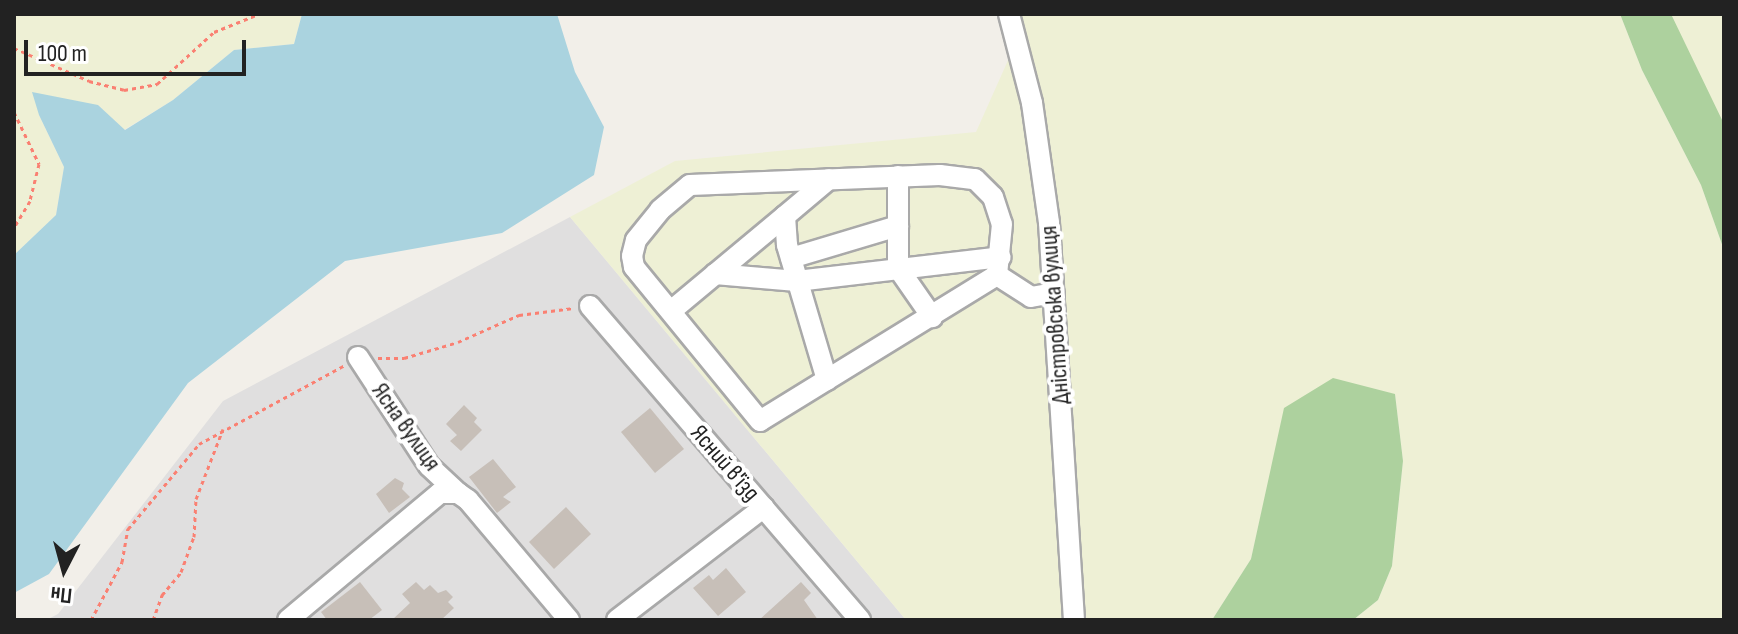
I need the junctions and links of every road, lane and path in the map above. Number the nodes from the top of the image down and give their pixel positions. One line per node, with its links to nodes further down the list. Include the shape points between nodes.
1 (259, 14): 3 (path, via 214,32 157,84 124,90 89,81)
2 (1009, 14): 15 (street, Дністровська вулиця, via 1032,103)
3 (14, 48)
4 (14, 112): 9 (path, via 39,164 30,201)
5 (898, 176): 6 (street); 8 (street); 11 (street, via 975,179 993,197 1002,224)
6 (829, 179): 7 (street); 17 (street, via 690,185 660,210 636,240 632,256 634,267)
7 (785, 216): 10 (street); 13 (street)
8 (898, 226): 10 (street); 12 (street)
9 (14, 228)
10 (791, 258): 14 (street)
11 (999, 266): 12 (street); 15 (street, via 1031,297); 18 (street)
12 (898, 268): 14 (street); 18 (street)
13 (715, 274): 14 (street); 17 (street)
14 (797, 281): 20 (street)
15 (1054, 293): 30 (street, Дністровська вулиця)
16 (590, 306): 19 (path, via 519,315 404,358); 23 (street, Ясний в'їзд)
17 (671, 311): 20 (street, via 760,421)
18 (932, 317): 20 (street)
19 (358, 357): 21 (path); 22 (street, Ясна вулиця)
20 (827, 380)
21 (223, 429): 24 (path, via 199,444 128,529 122,562); 25 (path, via 196,499 194,537)
22 (449, 493): 26 (street); 27 (street, Ясна вулиця, via 468,500)
23 (764, 507): 28 (street); 29 (street, Ясний в'їзд)
24 (91, 620)
25 (153, 620)
26 (288, 620)
27 (569, 620)
28 (617, 620)
29 (860, 620)
30 (1074, 620)

